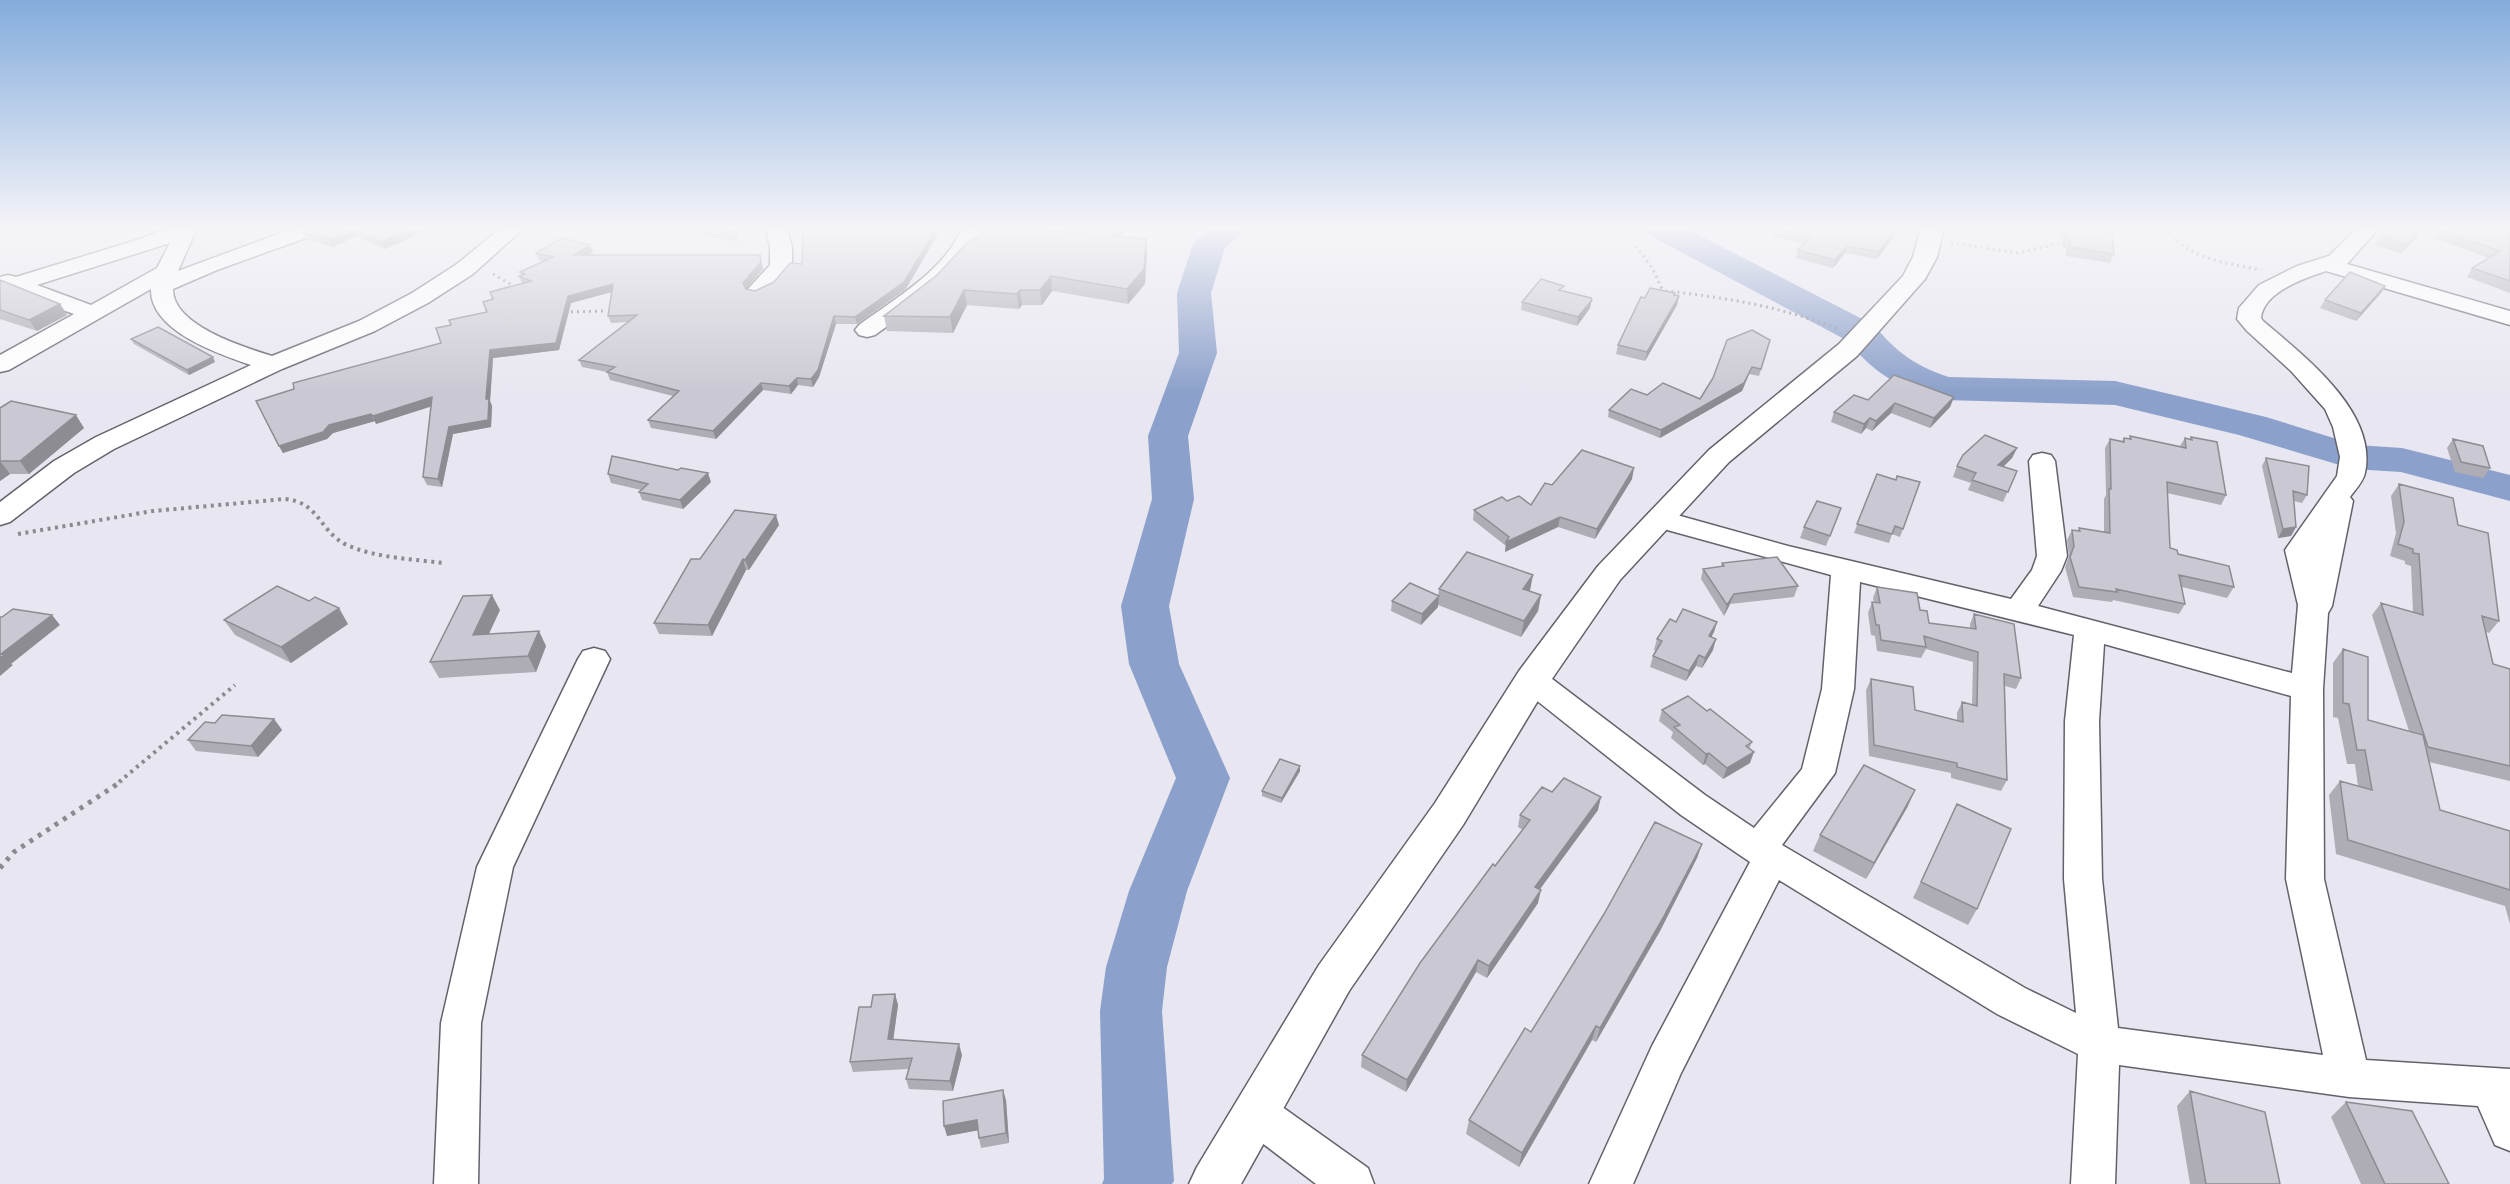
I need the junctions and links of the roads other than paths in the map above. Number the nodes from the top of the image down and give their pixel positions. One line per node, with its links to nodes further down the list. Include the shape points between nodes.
1 (7, 282): 11 (street)
2 (156, 282): 11 (street)
3 (165, 282): 14 (street, via 163,301 181,323 225,348)
4 (444, 282): 14 (street, via 367,327)
5 (768, 282): 10 (street)
6 (928, 282): 13 (street)
7 (1910, 282): 19 (street, via 1848,350 1719,456)
8 (2282, 282): 26 (street, via 2256,300 2249,319 2337,406 2353,457 2351,476 2337,504 2332,526 2314,620)
9 (2387, 282): 12 (street)
10 (758, 290)
11 (92, 314): 15 (street)
12 (2510, 318)
13 (867, 330)
14 (273, 364): 18 (street, via 105,442)
15 (0, 365)
16 (2042, 461): 22 (street, via 2052,556)
17 (0, 485): 18 (street)
18 (36, 487): 20 (street)
19 (1659, 519): 21 (street); 25 (street, via 1609,573)
20 (5, 526)
21 (1846, 568): 22 (street); 27 (street, via 1838,688 1818,773)
22 (2018, 612): 23 (street)
23 (2090, 629): 26 (street); 28 (street, via 2082,721 2083,879)
24 (594, 659): 33 (street, via 495,867 461,1023)
25 (1532, 680): 27 (street, via 1693,805); 31 (street, via 1449,814 1334,978)
26 (2307, 689): 29 (street, via 2305,879)
27 (1765, 853): 28 (street, via 2011,1001); 36 (street, via 1629,1138)
28 (2099, 1044): 29 (street); 37 (street)
29 (2349, 1078): 30 (street)
30 (2501, 1089): 32 (street)
31 (1256, 1113): 34 (street); 35 (street)
32 (2510, 1130)
33 (456, 1184)
34 (1214, 1184)
35 (1352, 1184)
36 (1611, 1184)
37 (2093, 1184)

